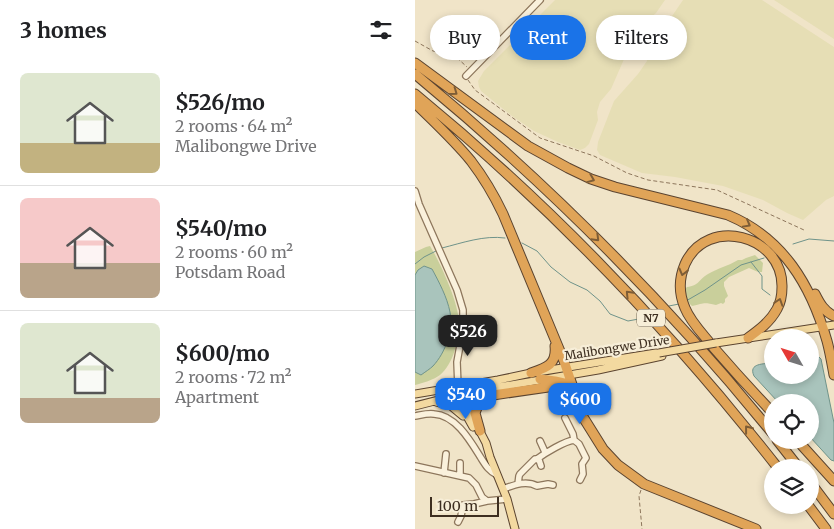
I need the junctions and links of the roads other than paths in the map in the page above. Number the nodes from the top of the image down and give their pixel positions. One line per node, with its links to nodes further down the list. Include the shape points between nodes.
1 (540, 0): 4 (street)
2 (415, 63): 8 (highway, one-way to 8, via 523,142 568,168 615,187 718,212 745,223 777,246)
3 (415, 74): 34 (highway, N7, one-way to 34, via 461,112 589,231 647,291)
4 (466, 76)
5 (415, 94): 43 (highway, N7, one-way to 5, via 651,318 574,238)
6 (415, 103): 14 (highway, via 463,152 493,194)
7 (415, 191): 22 (street, via 463,310)
8 (799, 275): 9 (highway, via 822,307); 11 (highway)
9 (834, 316)
10 (834, 324): 11 (main road)
11 (823, 328): 12 (main road); 13 (main road); 15 (main road, Malibongwe Drive); 20 (highway)
12 (819, 329)
13 (834, 329)
14 (555, 338): 18 (highway); 19 (highway, via 556,352 551,364)
15 (748, 338): 17 (main road, Malibongwe Drive); 29 (highway, one-way to 29, via 769,320 780,303 781,276 768,252 758,244 745,237 719,236 702,244 687,260 681,277 683,302 693,323)
16 (764, 340): 17 (main road, Malibongwe Drive)
17 (717, 345): 18 (main road, Malibongwe Drive, bridge)
18 (568, 371): 19 (main road, Malibongwe Drive); 21 (main road, Malibongwe Drive); 28 (highway)
19 (531, 373): 22 (main road, Malibongwe Drive)
20 (834, 375)
21 (540, 379): 23 (main road, Malibongwe Drive); 24 (highway, via 567,384)
22 (456, 385): 25 (main road, Malibongwe Drive); 26 (main road)
23 (494, 388): 26 (main road, Malibongwe Drive); 31 (main road, via 476,398 471,407)
24 (573, 392): 28 (highway); 35 (highway, via 555,386 493,395 480,402 476,409)
25 (415, 394)
26 (457, 395): 27 (main road, Malibongwe Drive); 31 (main road); 35 (main road)
27 (434, 401): 30 (main road, Malibongwe Drive); 35 (main road, via 454,408)
28 (578, 403): 63 (highway, via 603,449 644,484)
29 (764, 403)
30 (415, 406)
31 (472, 415): 35 (main road)
32 (415, 416): 49 (street, via 434,414 451,420 463,430 490,471)
33 (565, 418): 36 (street)
34 (764, 424)
35 (477, 430): 49 (main road, via 489,450)
36 (574, 440): 40 (street); 51 (street, via 587,458 582,464)
37 (541, 441): 40 (street)
38 (784, 449): 44 (highway)
39 (805, 449): 52 (highway)
40 (545, 452): 42 (street)
41 (446, 454): 48 (street)
42 (537, 459): 47 (street); 53 (street, via 520,474)
43 (771, 459)
44 (792, 459)
45 (460, 463): 50 (street)
46 (415, 466): 48 (street)
47 (541, 466)
48 (444, 473): 50 (street)
49 (497, 475): 55 (main road)
50 (460, 476): 58 (street, via 472,480)
51 (580, 480)
52 (834, 481)
53 (518, 484): 54 (street); 55 (street)
54 (553, 485)
55 (503, 489): 57 (main road)
56 (819, 494): 60 (highway)
57 (507, 499): 58 (street); 62 (main road)
58 (487, 501): 61 (street, via 463,504)
59 (815, 514): 64 (highway)
60 (834, 514)
61 (458, 522)
62 (515, 529)
63 (756, 529)
64 (826, 529)

